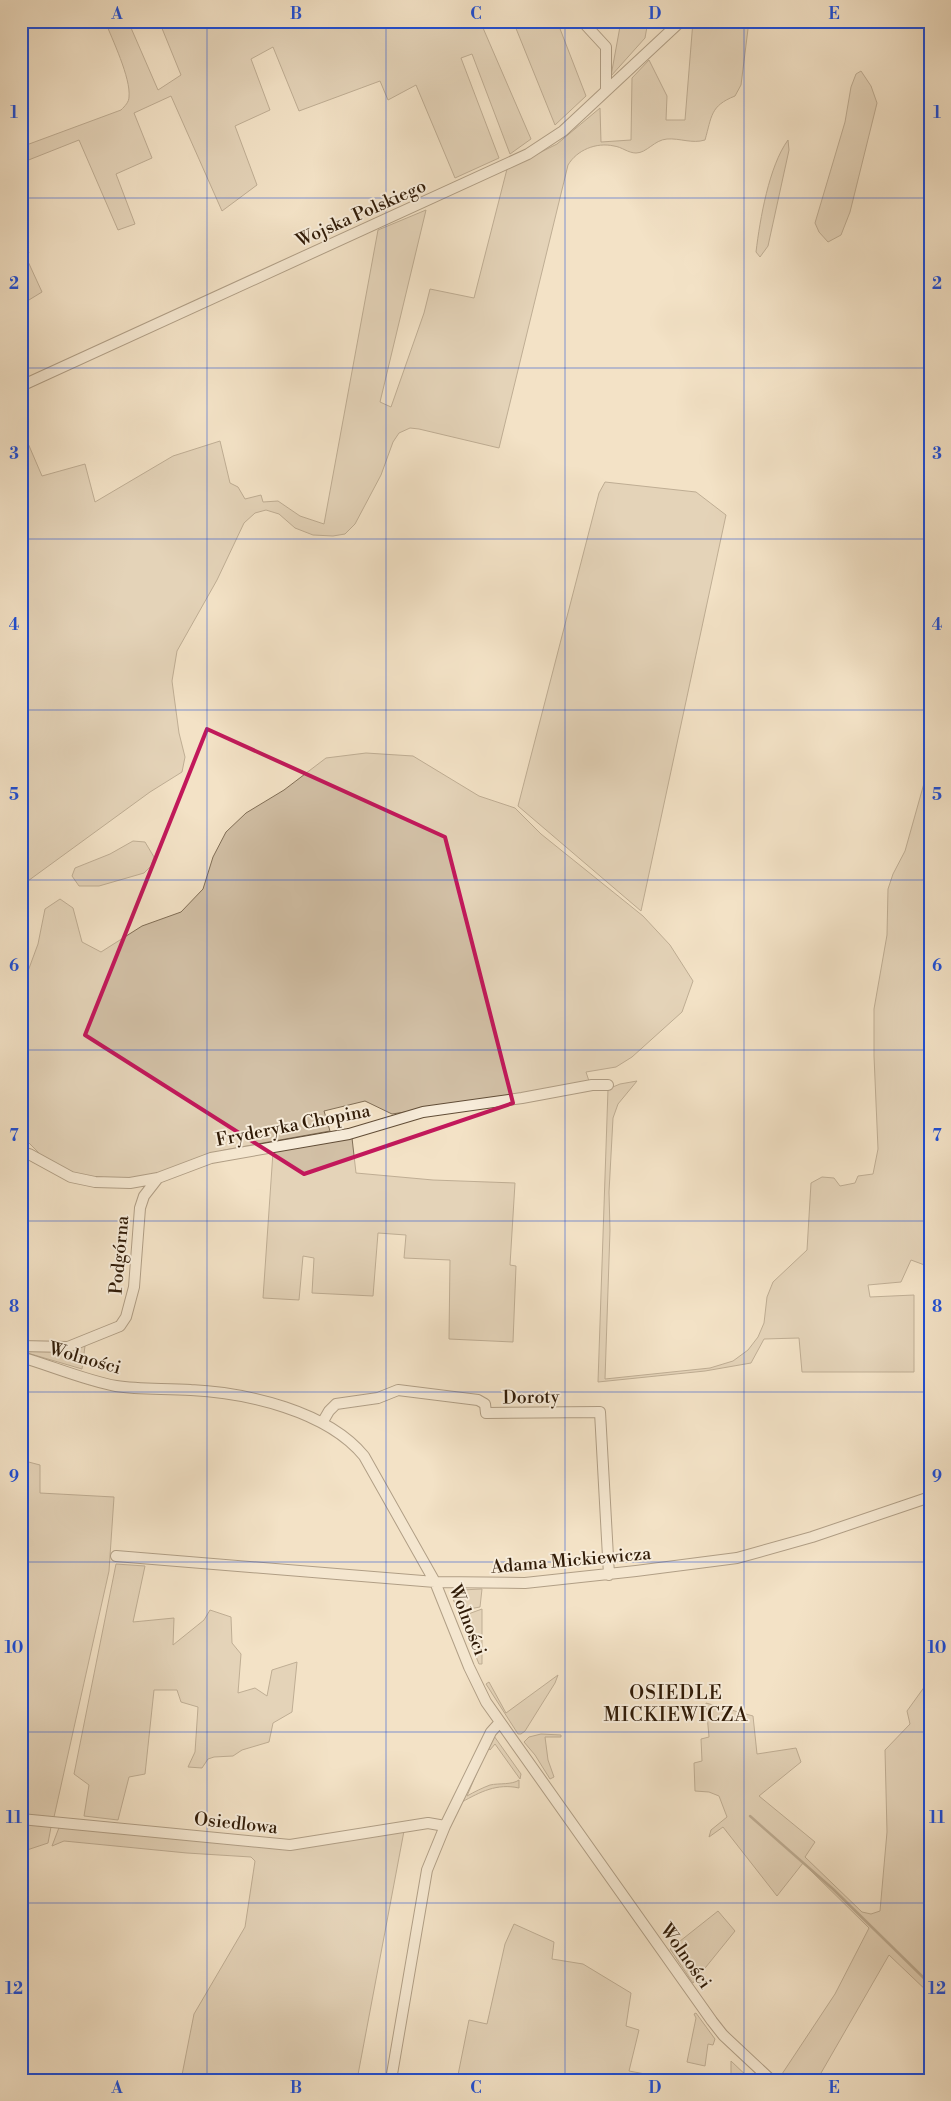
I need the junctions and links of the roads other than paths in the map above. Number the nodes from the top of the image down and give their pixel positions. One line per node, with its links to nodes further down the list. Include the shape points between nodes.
1 (582, 21): 3 (street, via 606,47)
2 (681, 21): 3 (street, Wojska Polskiego)
3 (606, 91): 4 (street, Wojska Polskiego, via 563,131 528,154)
4 (21, 386)
5 (608, 1085): 7 (street, Fryderyka Chopina, via 423,1112 349,1134 211,1158)
6 (21, 1152): 7 (street, Fryderyka Chopina, via 71,1177 95,1182 130,1183)
7 (158, 1178): 8 (street, Podgórna, via 144,1196 140,1208 134,1287 120,1326 68,1347)
8 (21, 1346)
9 (21, 1357): 10 (street, Wolności, via 117,1386 208,1391 252,1398)
10 (322, 1423): 13 (street, Doroty, via 336,1404 378,1398 398,1390 478,1400 485,1404 486,1413 600,1412); 14 (street, Wolności, via 346,1437 364,1456)
11 (930, 1497): 13 (street, Adama Mickiewicza, via 831,1531 737,1558)
12 (116, 1556): 14 (street, Adama Mickiewicza)
13 (609, 1574): 14 (street, Adama Mickiewicza, via 525,1583)
14 (435, 1582): 15 (street, Wolności, via 469,1668)
15 (500, 1722): 17 (street, via 491,1732); 19 (street, Wolności, via 713,2023)
16 (21, 1819): 17 (street, Osiedlowa, via 290,1845 428,1823)
17 (445, 1826): 18 (street, via 427,1870)
18 (391, 2080)
19 (771, 2080)

